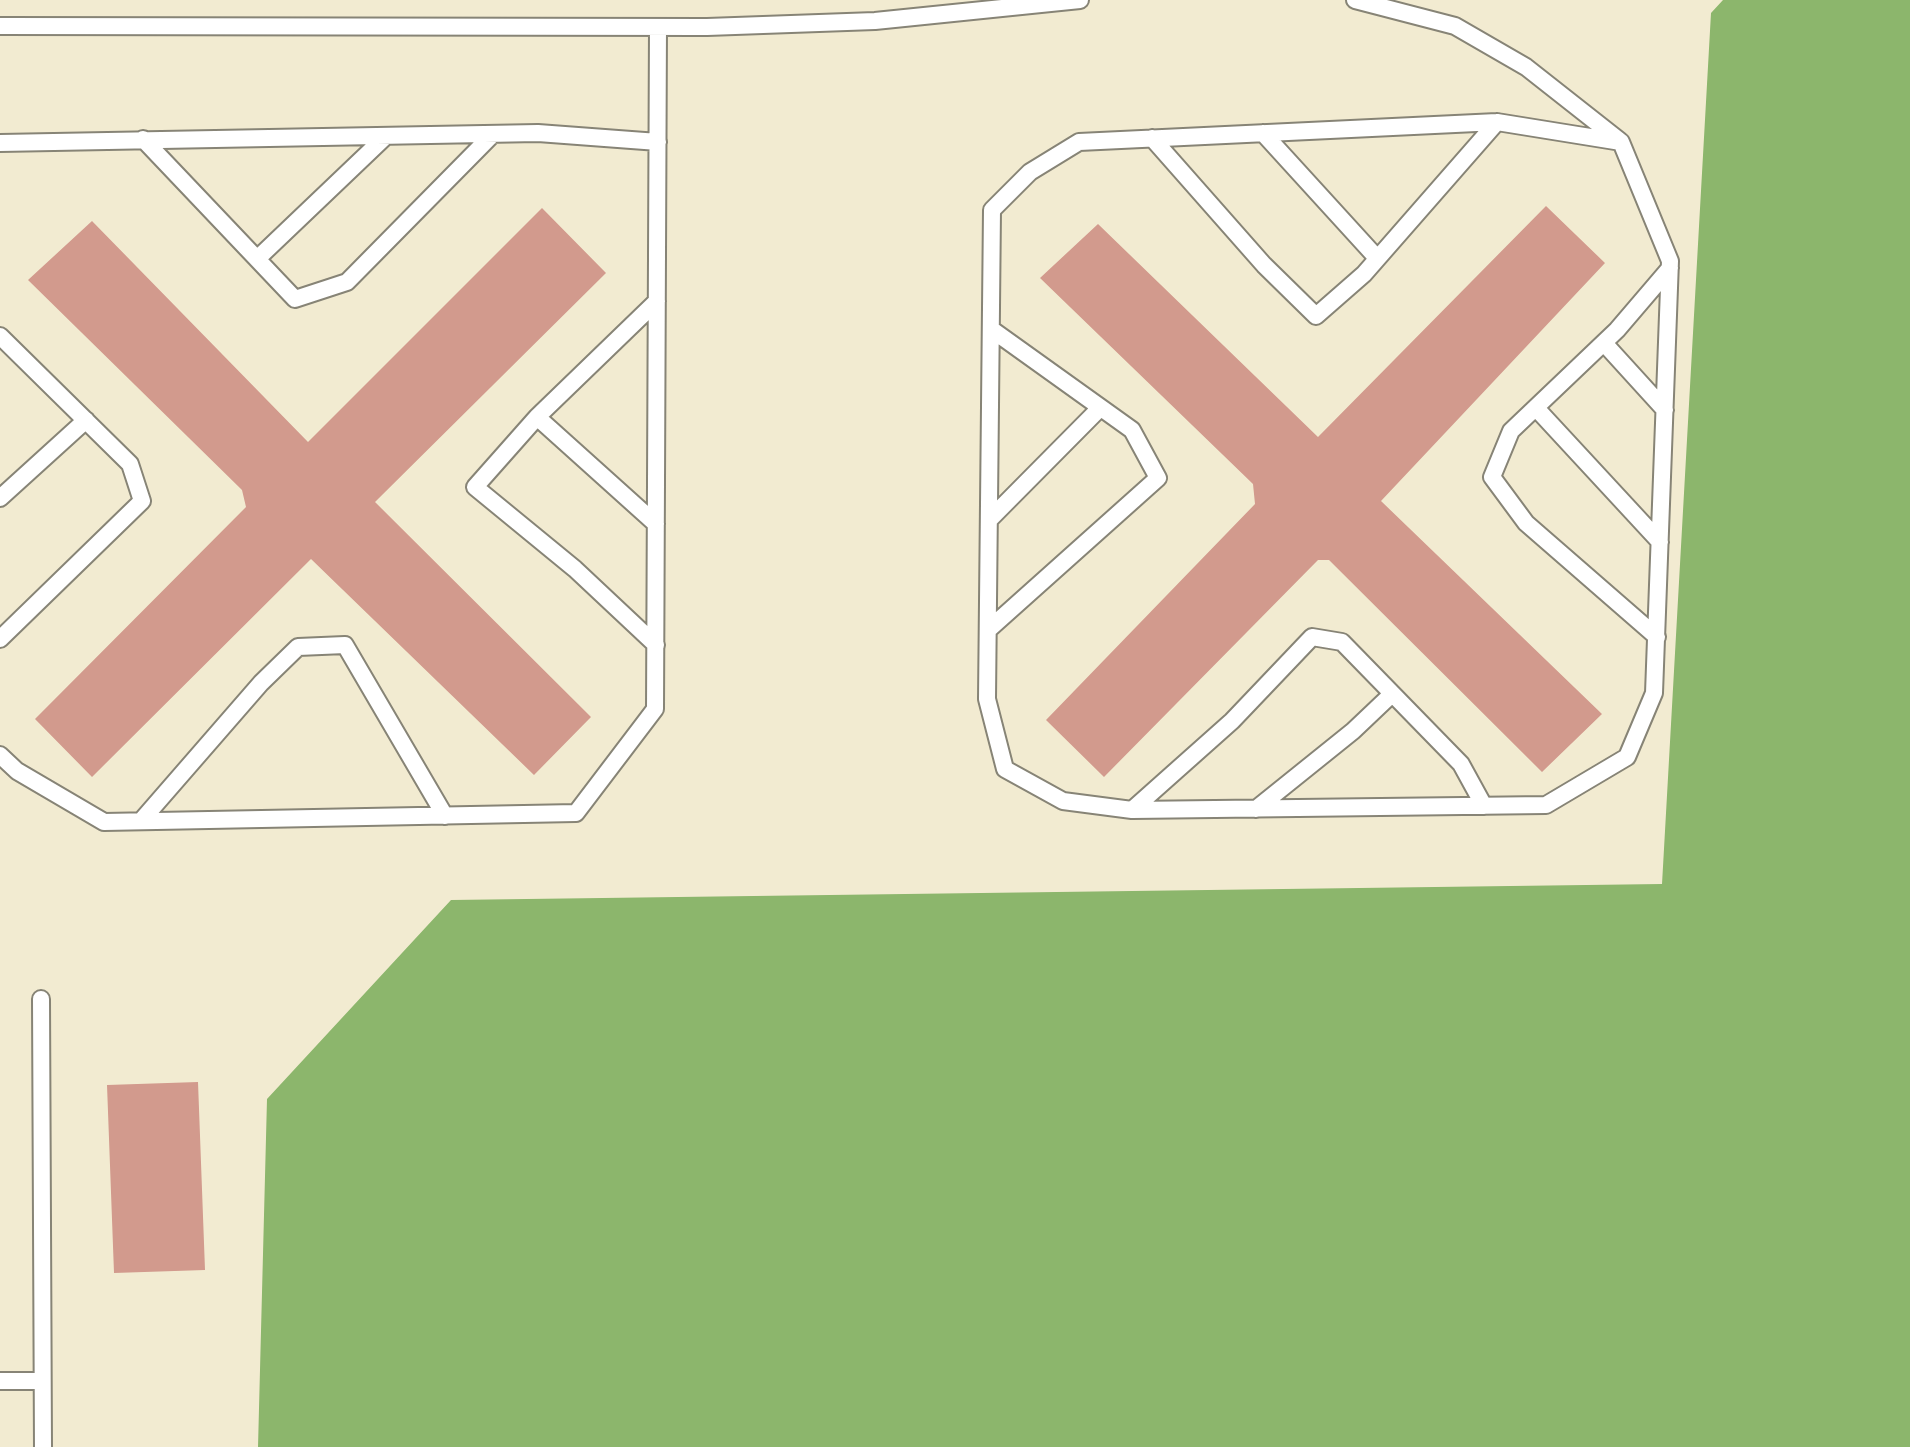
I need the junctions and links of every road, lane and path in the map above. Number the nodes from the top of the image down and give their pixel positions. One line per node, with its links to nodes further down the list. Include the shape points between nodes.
1 (1080, 0): 4 (lane, via 875,21)
2 (1355, 0): 12 (lane, via 1455,26 1526,67)
3 (0, 26): 4 (lane)
4 (658, 27): 11 (lane)
5 (1497, 122): 6 (lane); 12 (lane); 14 (lane)
6 (1263, 133): 9 (lane); 14 (lane)
7 (493, 134): 8 (lane); 11 (lane, via 538,133); 15 (lane, via 347,282 295,299)
8 (386, 136): 10 (lane); 15 (lane)
9 (1152, 138): 14 (lane, via 1264,265 1316,316); 18 (lane, via 1079,142 1030,172 992,210)
10 (143, 139): 13 (lane); 15 (lane)
11 (658, 142): 17 (lane)
12 (1621, 142): 16 (lane)
13 (0, 143)
14 (1377, 258)
15 (257, 259)
16 (1670, 268): 20 (lane); 23 (lane)
17 (657, 301): 24 (lane); 28 (lane)
18 (991, 328): 21 (lane); 27 (lane)
19 (0, 336): 25 (lane)
20 (1604, 343): 22 (lane); 23 (lane)
21 (1100, 408): 27 (lane); 30 (lane, via 1132,430 1158,478)
22 (1536, 408): 29 (lane); 31 (lane, via 1512,431 1492,477 1526,523)
23 (1665, 410): 29 (lane)
24 (537, 417): 28 (lane); 33 (lane, via 475,487 575,569)
25 (86, 420): 26 (lane); 32 (lane, via 130,464 142,501)
26 (0, 498)
27 (989, 520): 30 (lane)
28 (656, 524): 33 (lane)
29 (1660, 542): 31 (lane)
30 (988, 630): 38 (lane, via 987,699 1005,769 1063,801)
31 (1657, 637): 36 (lane, via 1654,693 1627,757 1546,805)
32 (0, 639)
33 (656, 645): 39 (lane, via 655,709 576,813)
34 (1392, 694): 36 (lane, via 1461,764); 37 (lane, via 1353,731); 38 (lane, via 1342,642 1312,637 1232,721)
35 (0, 755): 40 (lane, via 17,771 104,822)
36 (1484, 806): 37 (lane)
37 (1256, 808): 38 (lane)
38 (1132, 810)
39 (445, 816): 40 (lane); 40 (lane, via 345,645 298,647 261,683)
40 (141, 821)
41 (41, 999): 43 (lane)
42 (0, 1381): 43 (lane)
43 (42, 1381): 44 (lane)
44 (43, 1447)

